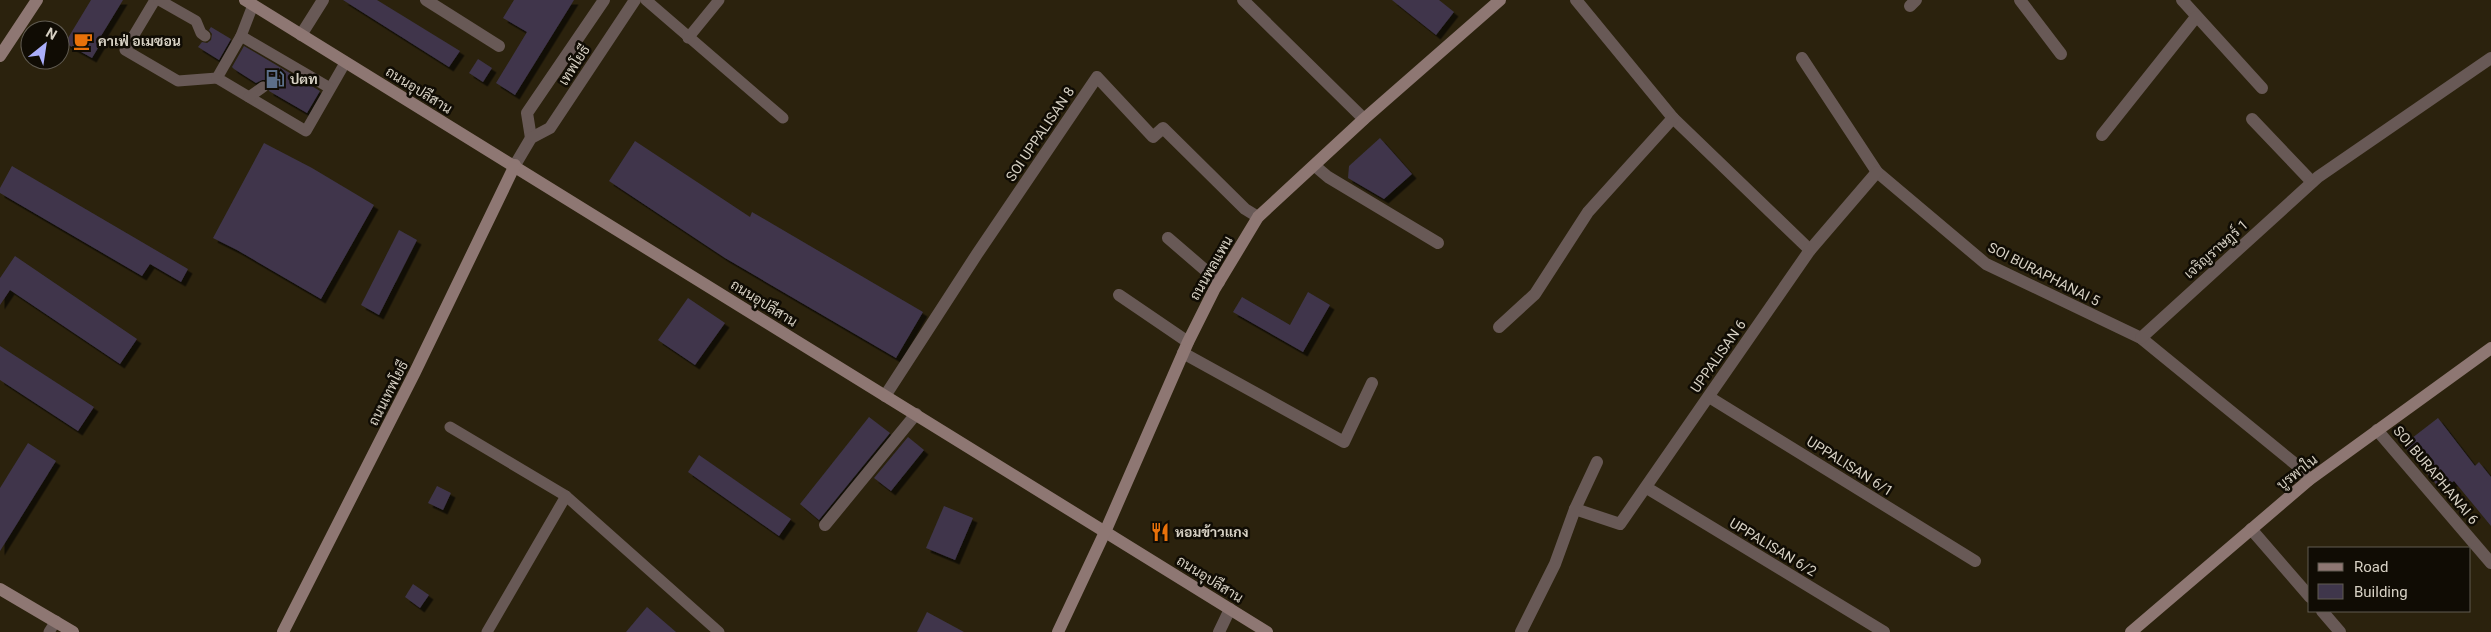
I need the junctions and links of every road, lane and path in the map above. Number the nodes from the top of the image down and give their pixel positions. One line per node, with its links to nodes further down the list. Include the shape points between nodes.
1 (37, 0): 23 (street)
2 (155, 0): 27 (lane, via 125,50 178,81)
3 (159, 0): 18 (lane, via 196,21)
4 (323, 0): 17 (street)
5 (426, 0): 21 (street)
6 (604, 0): 37 (street, เทพโยธี, via 527,113)
7 (635, 0): 37 (street, เทพโยธี, via 550,128)
8 (646, 0): 20 (lane)
9 (719, 0): 20 (lane)
10 (1243, 0): 34 (street)
11 (1500, 0): 34 (street, ถนนพลแพน)
12 (1576, 0): 33 (street)
13 (2020, 0): 22 (street)
14 (2182, 0): 16 (street)
15 (249, 3): 17 (street, ถนนอุปลีสาน); 19 (lane)
16 (2196, 17): 30 (street); 36 (street)
17 (301, 35): 26 (street, ถนนอุปลีสาน)
18 (205, 36)
19 (241, 36): 27 (lane, via 230,50); 29 (lane, via 291,69)
20 (688, 38): 32 (lane)
21 (499, 46)
22 (2061, 54)
23 (0, 56)
24 (1802, 58): 40 (street, SOI BURAPHANAI 5)
25 (2491, 58): 41 (street, เจริญราษฎร์ 1)
26 (345, 62): 29 (lane); 38 (street, ถนนอุปลีสาน)
27 (217, 78): 31 (lane)
28 (263, 88): 31 (lane)
29 (330, 88): 31 (lane, via 306,131)
30 (2262, 88)
31 (249, 97)
32 (783, 118)
33 (1673, 118): 45 (street); 48 (street, via 1588,212 1536,294)
34 (1364, 119): 39 (street, ถนนพลแพน)
35 (2252, 120): 41 (street)
36 (2102, 135)
37 (531, 138): 38 (street, เทพโยธี)
38 (515, 166): 53 (street, ถนนอุปลีสาน); 74 (street, ถนนเทพโยธี)
39 (1314, 166): 42 (street, ถนนพลแพน); 44 (street)
40 (1877, 172): 45 (street, UPPALISAN 6); 49 (street, SOI BURAPHANAI 5, via 1986,264)
41 (2312, 182): 49 (street, เจริญราษฎร์ 1)
42 (1258, 217): 46 (street, ถนนพลแพน); 53 (street, SOI UPPALISAN 8, via 1245,209 1163,128 1153,136 1097,77)
43 (1168, 238): 46 (street)
44 (1438, 243)
45 (1810, 250): 54 (street, UPPALISAN 6)
46 (1219, 282): 50 (street, ถนนพลแพน)
47 (1119, 294): 50 (street)
48 (1499, 327)
49 (2141, 338): 59 (street, SOI BURAPHANAI 5, via 2299,468)
50 (1186, 348): 52 (street, via 1344,442); 65 (street, ถนนพลแพน)
51 (2491, 348): 57 (street, บูรพาใน)
52 (1372, 383)
53 (885, 396): 55 (street, ถนนอุปลีสาน)
54 (1709, 396): 60 (street, UPPALISAN 6); 66 (street, UPPALISAN 6/1)
55 (916, 414): 63 (street); 65 (street, ถนนอุปลีสาน)
56 (450, 427): 61 (lane)
57 (2377, 430): 59 (street, บูรพาใน); 67 (street, SOI BURAPHANAI 6)
58 (1596, 462): 62 (street)
59 (2309, 480): 64 (street, บูรพาใน)
60 (1647, 488): 62 (street, UPPALISAN 6, via 1620,524); 81 (street, UPPALISAN 6/2)
61 (566, 496): 75 (lane); 76 (lane)
62 (1575, 509): 80 (street, via 1555,564)
63 (825, 525)
64 (2251, 529): 69 (street); 82 (street, บูรพาใน)
65 (1105, 532): 70 (street, ถนนอุปลีสาน); 77 (street, ถนนพลแพน)
66 (1975, 562)
67 (2491, 563)
68 (0, 589): 72 (street)
69 (2308, 595)
70 (1230, 609): 78 (street); 79 (street, ถนนอุปลีสาน)
71 (2323, 612): 83 (street)
72 (52, 627): 73 (street)
73 (74, 632)
74 (283, 632)
75 (487, 632)
76 (718, 632)
77 (1058, 632)
78 (1219, 632)
79 (1267, 632)
80 (1521, 632)
81 (1884, 632)
82 (2131, 632)
83 (2340, 632)

